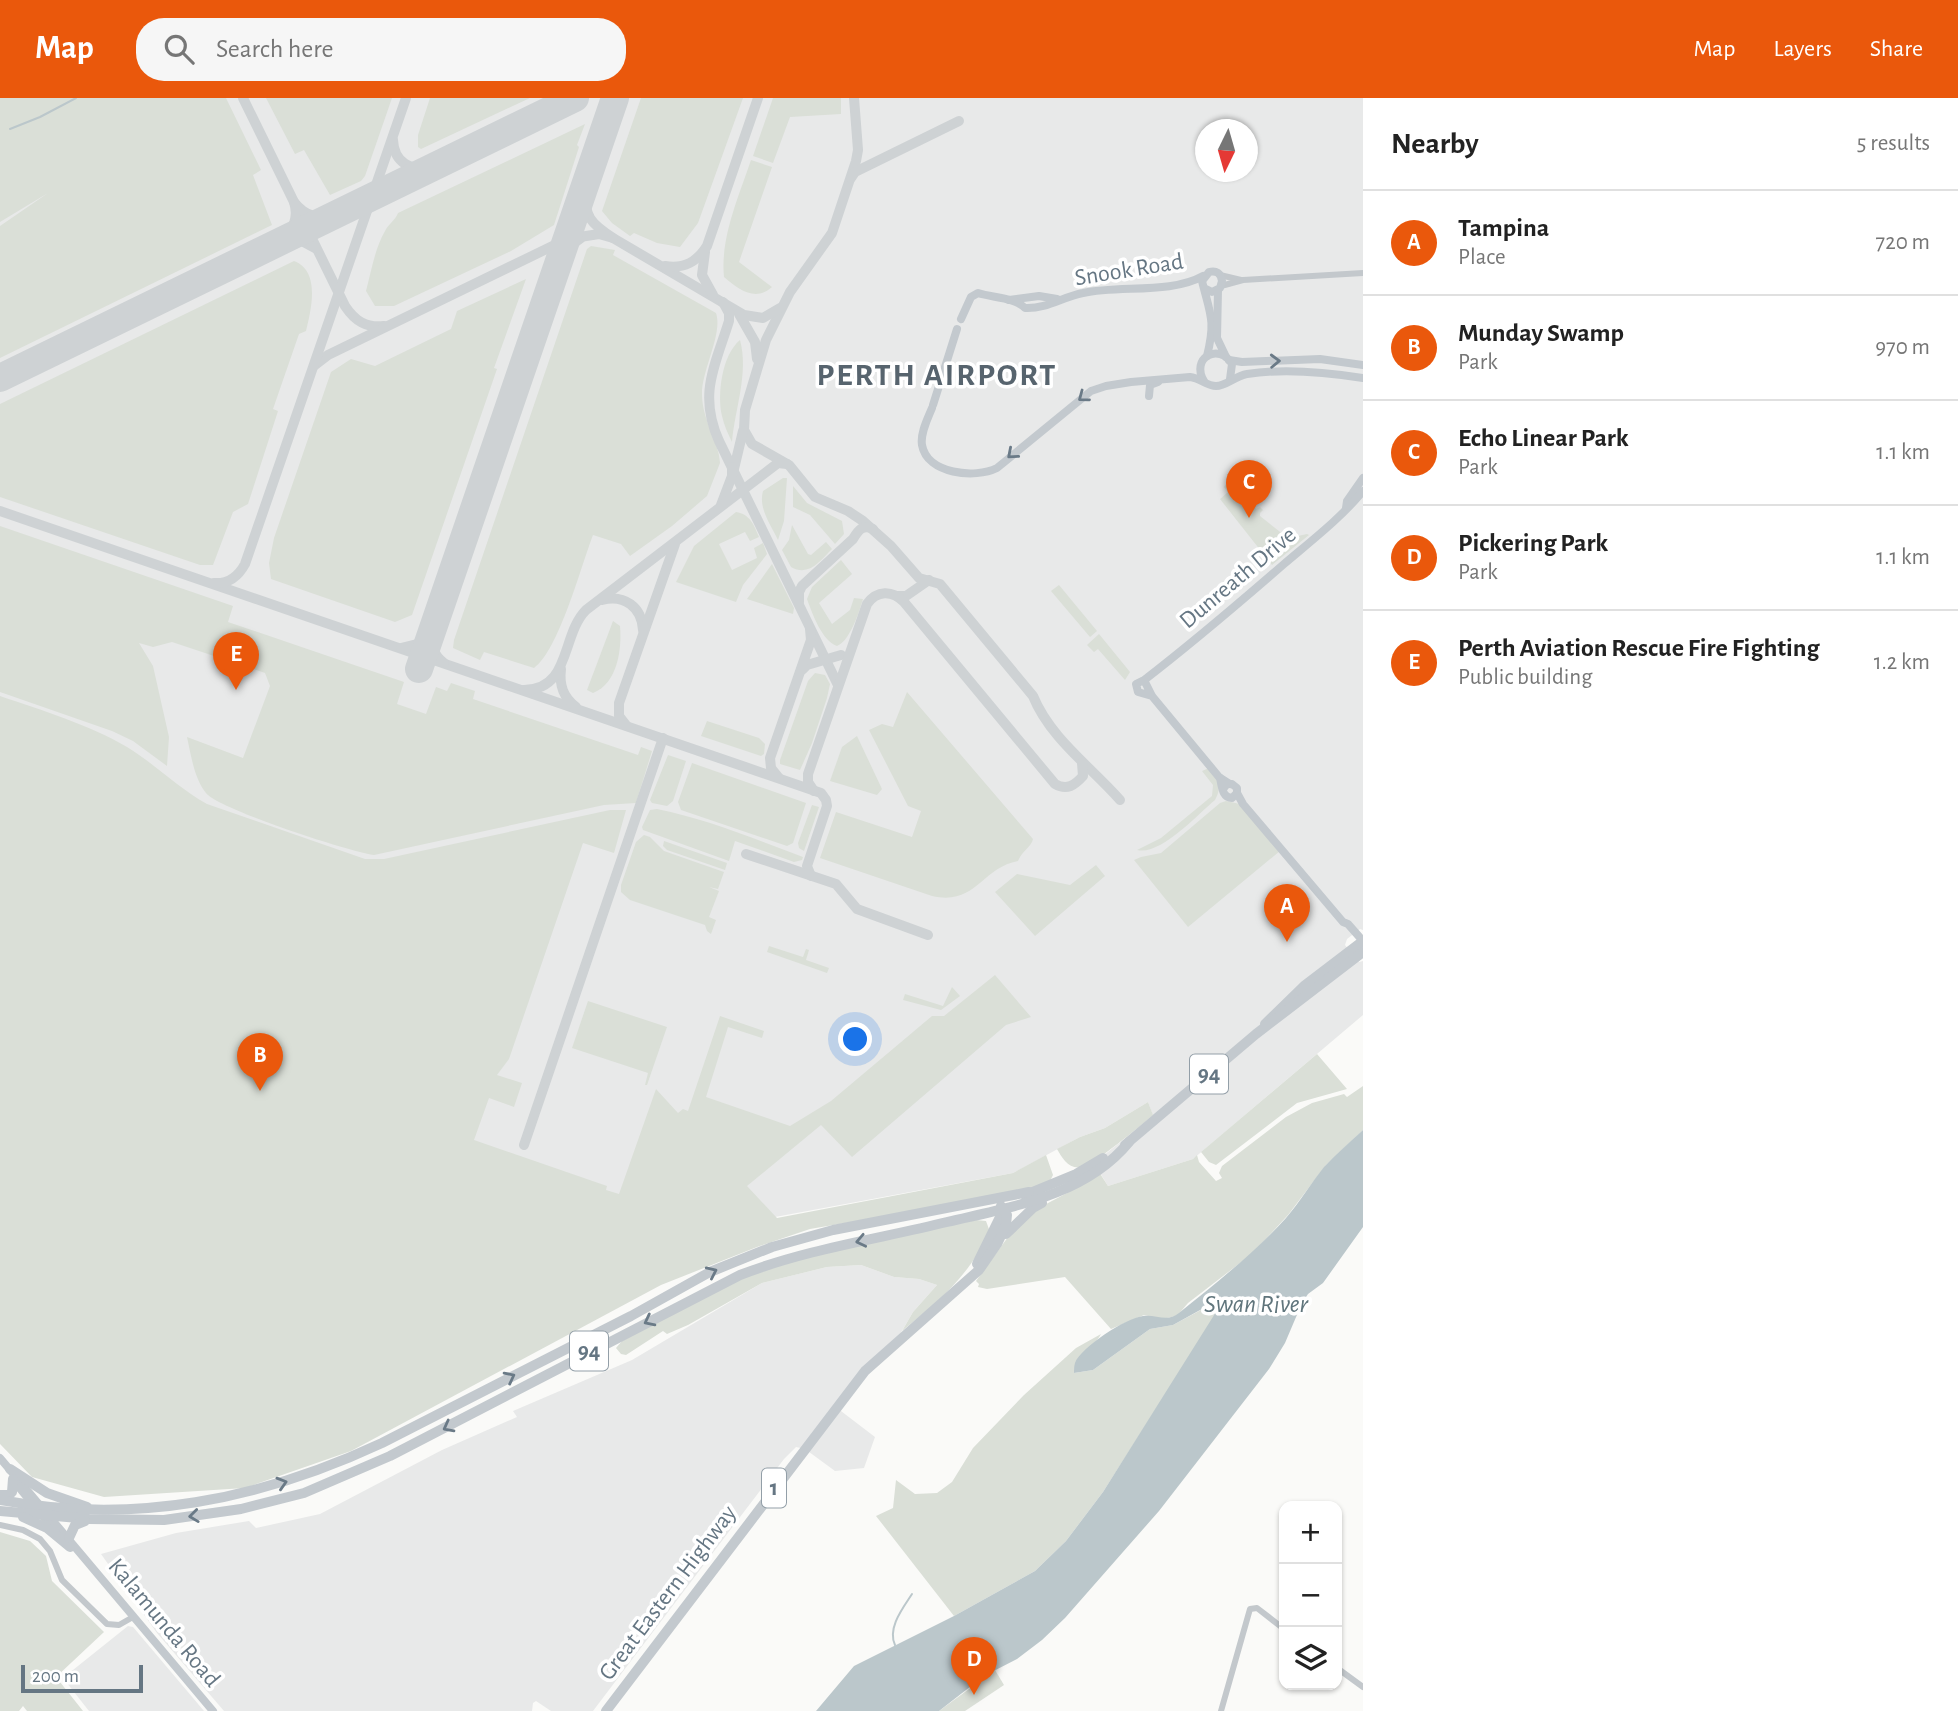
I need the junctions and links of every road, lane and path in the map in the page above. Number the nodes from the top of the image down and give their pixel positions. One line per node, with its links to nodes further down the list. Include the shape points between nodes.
1 (1363, 273): 4 (street, Snook Road)
2 (1220, 275): 3 (main road, via 1212,271); 4 (street, Snook Road); 6 (main road)
3 (1203, 276): 5 (main road); 7 (main road, Snook Road, via 1180,284 1107,289 1055,301 975,294)
4 (1243, 280): 6 (street, Snook Road)
5 (1204, 288): 6 (main road, via 1212,292); 9 (main road, via 1212,318)
6 (1219, 288): 10 (main road, via 1217,338)
7 (961, 319)
8 (957, 329): 13 (main road, one-way to 8, via 1112,384 1091,391 990,471 960,473 945,469 922,446)
9 (1207, 356): 10 (main road, via 1216,353); 15 (main road, via 1200,367)
10 (1228, 358): 11 (main road, one-way to 11, via 1242,362 1320,359); 14 (main road, via 1233,369)
11 (1363, 365)
12 (1363, 378): 14 (main road, via 1306,372 1251,373)
13 (1171, 379): 15 (main road); 16 (main road, via 1151,384)
14 (1230, 379): 15 (main road, via 1219,386)
15 (1204, 381)
16 (1149, 396)
17 (1363, 478): 19 (main road, Dunreath Drive)
18 (1363, 491): 19 (main road, Dunreath Drive)
19 (1346, 508): 20 (main road, Dunreath Drive, via 1152,675 1147,688 1226,786 1225,796 1234,796 1243,804)
20 (1362, 946): 21 (highway, Great Eastern Highway / 94, via 1304,986 1256,1034)
21 (1129, 1142): 22 (highway, Great Eastern Highway / 94, via 1121,1153); 23 (highway, Great Eastern Highway / 94, via 1076,1174)
22 (1066, 1188): 25 (highway, Great Eastern Highway / 94); 28 (highway, 1, via 1033,1208)
23 (1029, 1192): 24 (highway, 94); 25 (highway, Great Eastern Highway / 1)
24 (970, 1205): 25 (highway, Great Eastern Highway, via 995,1204); 33 (highway, 94, one-way to 24, via 237,1496 340,1463 710,1272 772,1247 833,1230)
25 (1004, 1209): 26 (highway, 94); 27 (highway, Great Eastern Highway / 1); 28 (highway, Great Eastern Highway, via 1008,1219)
26 (981, 1215): 27 (highway, via 990,1218); 36 (highway, 94, one-way to 36, via 778,1260 740,1275 444,1429 304,1493 199,1516)
27 (994, 1229): 29 (highway, Great Eastern Highway / 1)
28 (996, 1244): 29 (highway, Great Eastern Highway / 1)
29 (963, 1285): 44 (highway, Great Eastern Highway / 1, via 865,1371)
30 (0, 1458): 31 (main road, Kalamunda Road)
31 (11, 1474): 32 (highway, via 12,1492); 33 (highway, via 59,1498); 34 (main road, Kalamunda Road)
32 (0, 1498): 34 (highway, 94)
33 (114, 1510): 34 (highway, 94)
34 (42, 1511): 35 (highway, 94); 36 (highway, 94); 38 (main road, Kalamunda Road)
35 (5, 1512): 38 (highway)
36 (89, 1520): 38 (highway, via 75,1525)
37 (0, 1525): 39 (street, via 40,1539 62,1580 107,1624 119,1625)
38 (69, 1542): 39 (main road, Kalamunda Road)
39 (133, 1616): 43 (main road, Kalamunda Road)
40 (1281, 1627): 45 (street, via 1254,1607 1248,1614)
41 (1342, 1672): 42 (street)
42 (1363, 1687)
43 (213, 1711)
44 (606, 1711)
45 (1220, 1711)

